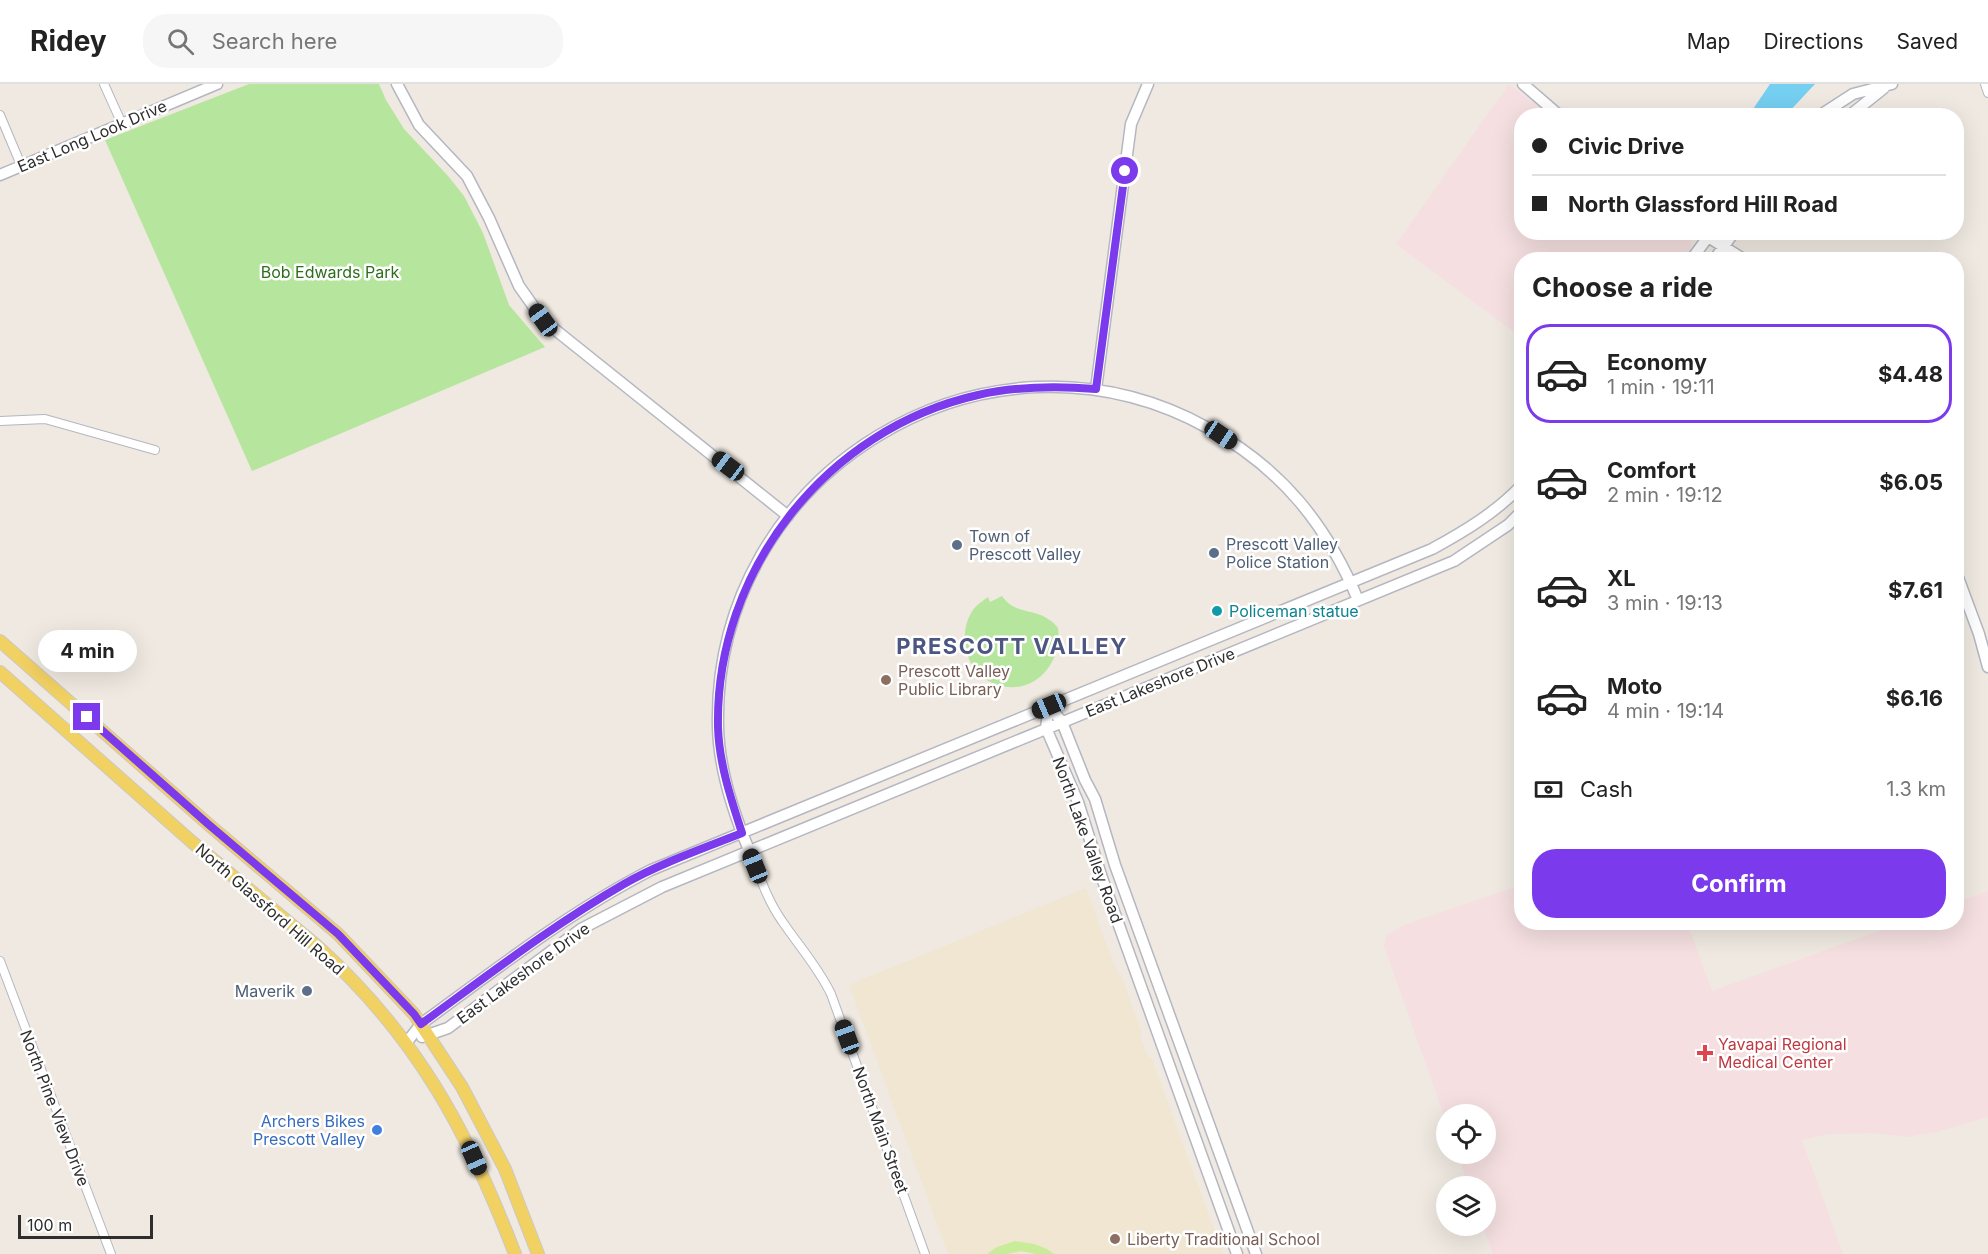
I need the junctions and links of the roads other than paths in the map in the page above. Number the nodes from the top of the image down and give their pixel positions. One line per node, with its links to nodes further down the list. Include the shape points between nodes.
1 (104, 84): 13 (street)
2 (217, 84): 13 (street, East Long Look Drive)
3 (397, 84): 25 (street, via 419,125 467,176 519,286 543,320)
4 (1149, 84): 21 (street, via 1131,124)
5 (1522, 84): 9 (street)
6 (1985, 84): 8 (street)
7 (1889, 85): 10 (street, via 1853,94); 11 (street)
8 (1988, 93)
9 (1550, 108)
10 (1831, 108)
11 (1859, 108)
12 (0, 115): 14 (street)
13 (122, 124): 14 (street, East Long Look Drive)
14 (21, 165): 15 (street, East Long Look Drive)
15 (0, 176)
16 (1714, 240): 18 (street)
17 (1729, 240): 18 (street)
18 (1724, 247): 19 (street); 20 (street)
19 (1720, 252)
20 (1732, 252)
21 (1096, 389): 25 (street, via 1008,389 918,414 851,454 820,480); 27 (street, via 1174,411 1250,455 1277,478 1326,535)
22 (0, 421): 23 (street, via 45,419)
23 (155, 450)
24 (1514, 493): 27 (street, East Lakeshore Drive, via 1468,530)
25 (788, 516): 36 (street, via 764,551 742,596 724,659 719,700 720,744)
26 (1514, 519): 29 (street, East Lakeshore Drive, via 1454,561)
27 (1350, 582): 29 (street); 33 (street, East Lakeshore Drive)
28 (1964, 594): 31 (street)
29 (1358, 600): 34 (street, East Lakeshore Drive)
30 (0, 641): 41 (main road, North Glassford Hill Road, via 338,934 414,1014)
31 (1988, 667)
32 (0, 672): 42 (main road, North Glassford Hill Road, via 337,964)
33 (1049, 706): 34 (street, North Lake Valley Road); 35 (street); 36 (street, East Lakeshore Drive)
34 (1062, 722): 35 (street, East Lakeshore Drive); 48 (street, North Lake Valley Road, via 1095,799 1115,865)
35 (1046, 728): 37 (street, East Lakeshore Drive); 47 (street, North Lake Valley Road, via 1078,802)
36 (742, 833): 37 (street); 38 (street, East Lakeshore Drive, via 651,870)
37 (749, 850): 39 (street, East Lakeshore Drive, via 662,887); 46 (street, North Main Street, via 781,921 822,973)
38 (572, 916): 39 (street); 41 (street, East Lakeshore Drive)
39 (580, 929): 41 (street, East Lakeshore Drive, via 448,1028)
40 (0, 961): 43 (street, North Pine View Drive)
41 (424, 1030): 42 (street, East Lakeshore Drive); 45 (main road, North Glassford Hill Road, via 462,1087 505,1169)
42 (406, 1042): 44 (main road, North Glassford Hill Road, via 467,1141)
43 (111, 1254)
44 (514, 1254)
45 (538, 1254)
46 (925, 1254)
47 (1237, 1254)
48 (1256, 1254)

